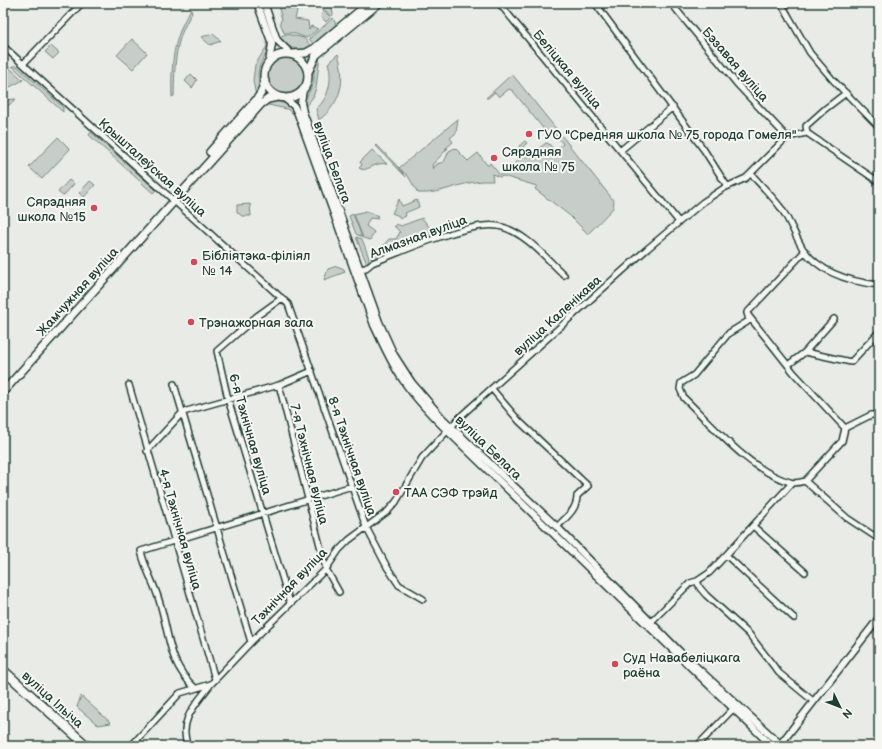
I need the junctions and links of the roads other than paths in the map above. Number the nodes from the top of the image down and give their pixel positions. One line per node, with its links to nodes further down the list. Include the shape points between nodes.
1 (82, 3): 14 (street)
2 (258, 3): 13 (street, via 272,44)
3 (264, 3): 12 (street, via 277,40)
4 (369, 3): 12 (main road, via 315,48 306,53)
5 (379, 3): 15 (main road, via 316,54)
6 (499, 3): 24 (street, Беліцкая вуліца)
7 (595, 3): 20 (street)
8 (680, 3): 10 (street)
9 (781, 3): 18 (street, via 810,52)
10 (673, 5): 23 (street, Бэзавая вуліца, via 737,84)
11 (3, 46): 14 (street, Крышталеўская вуліца)
12 (292, 54): 13 (main road, via 280,54); 15 (main road, via 304,62)
13 (269, 62): 16 (main road, via 265,69)
14 (23, 64): 28 (street, Крышталеўская вуліца)
15 (308, 72): 17 (main road)
16 (264, 81): 19 (main road, via 268,88); 28 (main road, Жамчужная вуліца, via 257,99)
17 (303, 89): 19 (main road, via 296,95); 31 (street, вуліца Белага, via 303,112)
18 (846, 93): 21 (street); 22 (street, via 806,126)
19 (280, 97): 28 (main road, Жамчужная вуліца, via 268,99 261,104); 51 (street, вуліца Белага, via 294,106 298,114 372,320 389,357 414,394)
20 (673, 107): 24 (street); 27 (street)
21 (879, 127)
22 (807, 133): 23 (street); 26 (street)
23 (788, 137): 25 (street, вуліца Каленікава)
24 (621, 150): 29 (street, Беліцкая вуліца)
25 (750, 174): 27 (street, вуліца Каленікава, via 743,180); 30 (street, via 781,209)
26 (879, 182)
27 (727, 186): 29 (street, вуліца Каленікава)
28 (173, 200): 34 (street, Крышталеўская вуліца); 46 (main road, Жамчужная вуліца)
29 (679, 222): 45 (street, вуліца Каленікава)
30 (805, 251): 33 (street, via 837,275); 36 (street)
31 (359, 269): 32 (street, Алмазная вуліца, via 434,240 484,225 498,226 531,243); 51 (street, вуліца Белага, via 394,354 412,383)
32 (564, 275)
33 (879, 286)
34 (282, 298): 35 (street, Крышталеўская вуліца); 47 (street, 6-я Тэхнічная вуліца, via 216,351)
35 (288, 304): 41 (street, 8-я Тэхнічная вуліца)
36 (747, 313): 40 (street); 54 (street, via 747,322 729,333 694,375 681,383 680,389 684,398 756,465 767,473)
37 (834, 319): 39 (street)
38 (878, 333): 39 (street, via 851,362)
39 (805, 352): 40 (street)
40 (788, 365): 50 (street)
41 (312, 371): 44 (street); 55 (street, 8-я Тэхнічная вуліца)
42 (174, 384): 48 (street)
43 (129, 385): 52 (street, 4-я Тэхнічная вуліца)
44 (279, 385): 47 (street); 56 (street, 7-я Тэхнічная вуліца)
45 (492, 389): 51 (street, вуліца Каленікава); 61 (street, via 519,421 588,486 578,496 574,510)
46 (3, 392)
47 (228, 399): 48 (street); 57 (street, 6-я Тэхнічная вуліца)
48 (183, 412): 52 (street); 59 (street)
49 (879, 415): 50 (street, via 871,415)
50 (845, 428): 53 (street, via 842,441)
51 (449, 429): 60 (street, Тэхнічная вуліца, via 422,458 396,502); 61 (street, вуліца Белага); 73 (street, вуліца Белага)
52 (147, 450): 63 (street, 4-я Тэхнічная вуліца)
53 (806, 481): 54 (street); 62 (street, via 847,518)
54 (792, 483): 58 (street)
55 (352, 486): 56 (street); 60 (street, 8-я Тэхнічная вуліца)
56 (308, 498): 57 (street); 65 (street, 7-я Тэхнічная вуліца)
57 (263, 512): 59 (street); 70 (street, 6-я Тэхнічная вуліца)
58 (753, 526): 64 (street); 66 (street)
59 (217, 527): 63 (street); 74 (street)
60 (366, 527): 65 (street, Тэхнічная вуліца, via 339,550); 69 (street, 8-я Тэхнічная вуліца, via 387,567 400,585)
61 (557, 527): 73 (street, вуліца Белага)
62 (879, 538)
63 (173, 540): 76 (street, 4-я Тэхнічная вуліца); 78 (street, via 141,551 159,600 173,658 183,677)
64 (726, 555): 67 (street); 71 (street)
65 (326, 569): 68 (street, 7-я Тэхнічная вуліца); 70 (street, Тэхнічная вуліца)
66 (805, 572)
67 (698, 581): 73 (street, via 690,583); 79 (street, via 706,595 749,634 779,673)
68 (338, 592)
69 (423, 599)
70 (290, 603): 74 (street, Тэхнічная вуліца)
71 (794, 618)
72 (879, 618): 79 (street)
73 (650, 624): 80 (street, вуліца Белага); 81 (street, вуліца Белага)
74 (251, 642): 76 (street, Тэхнічная вуліца)
75 (3, 670): 82 (main road, вуліца Ільіча)
76 (214, 679): 77 (street, Тэхнічная вуліца)
77 (211, 684): 78 (street); 84 (street, Тэхнічная вуліца, via 191,711 183,728)
78 (195, 688): 83 (street, via 180,693)
79 (813, 701): 81 (street)
80 (733, 709): 85 (street); 86 (street, вуліца Белага)
81 (779, 745)
82 (87, 746)
83 (131, 746)
84 (188, 746)
85 (697, 746)
86 (772, 746)

